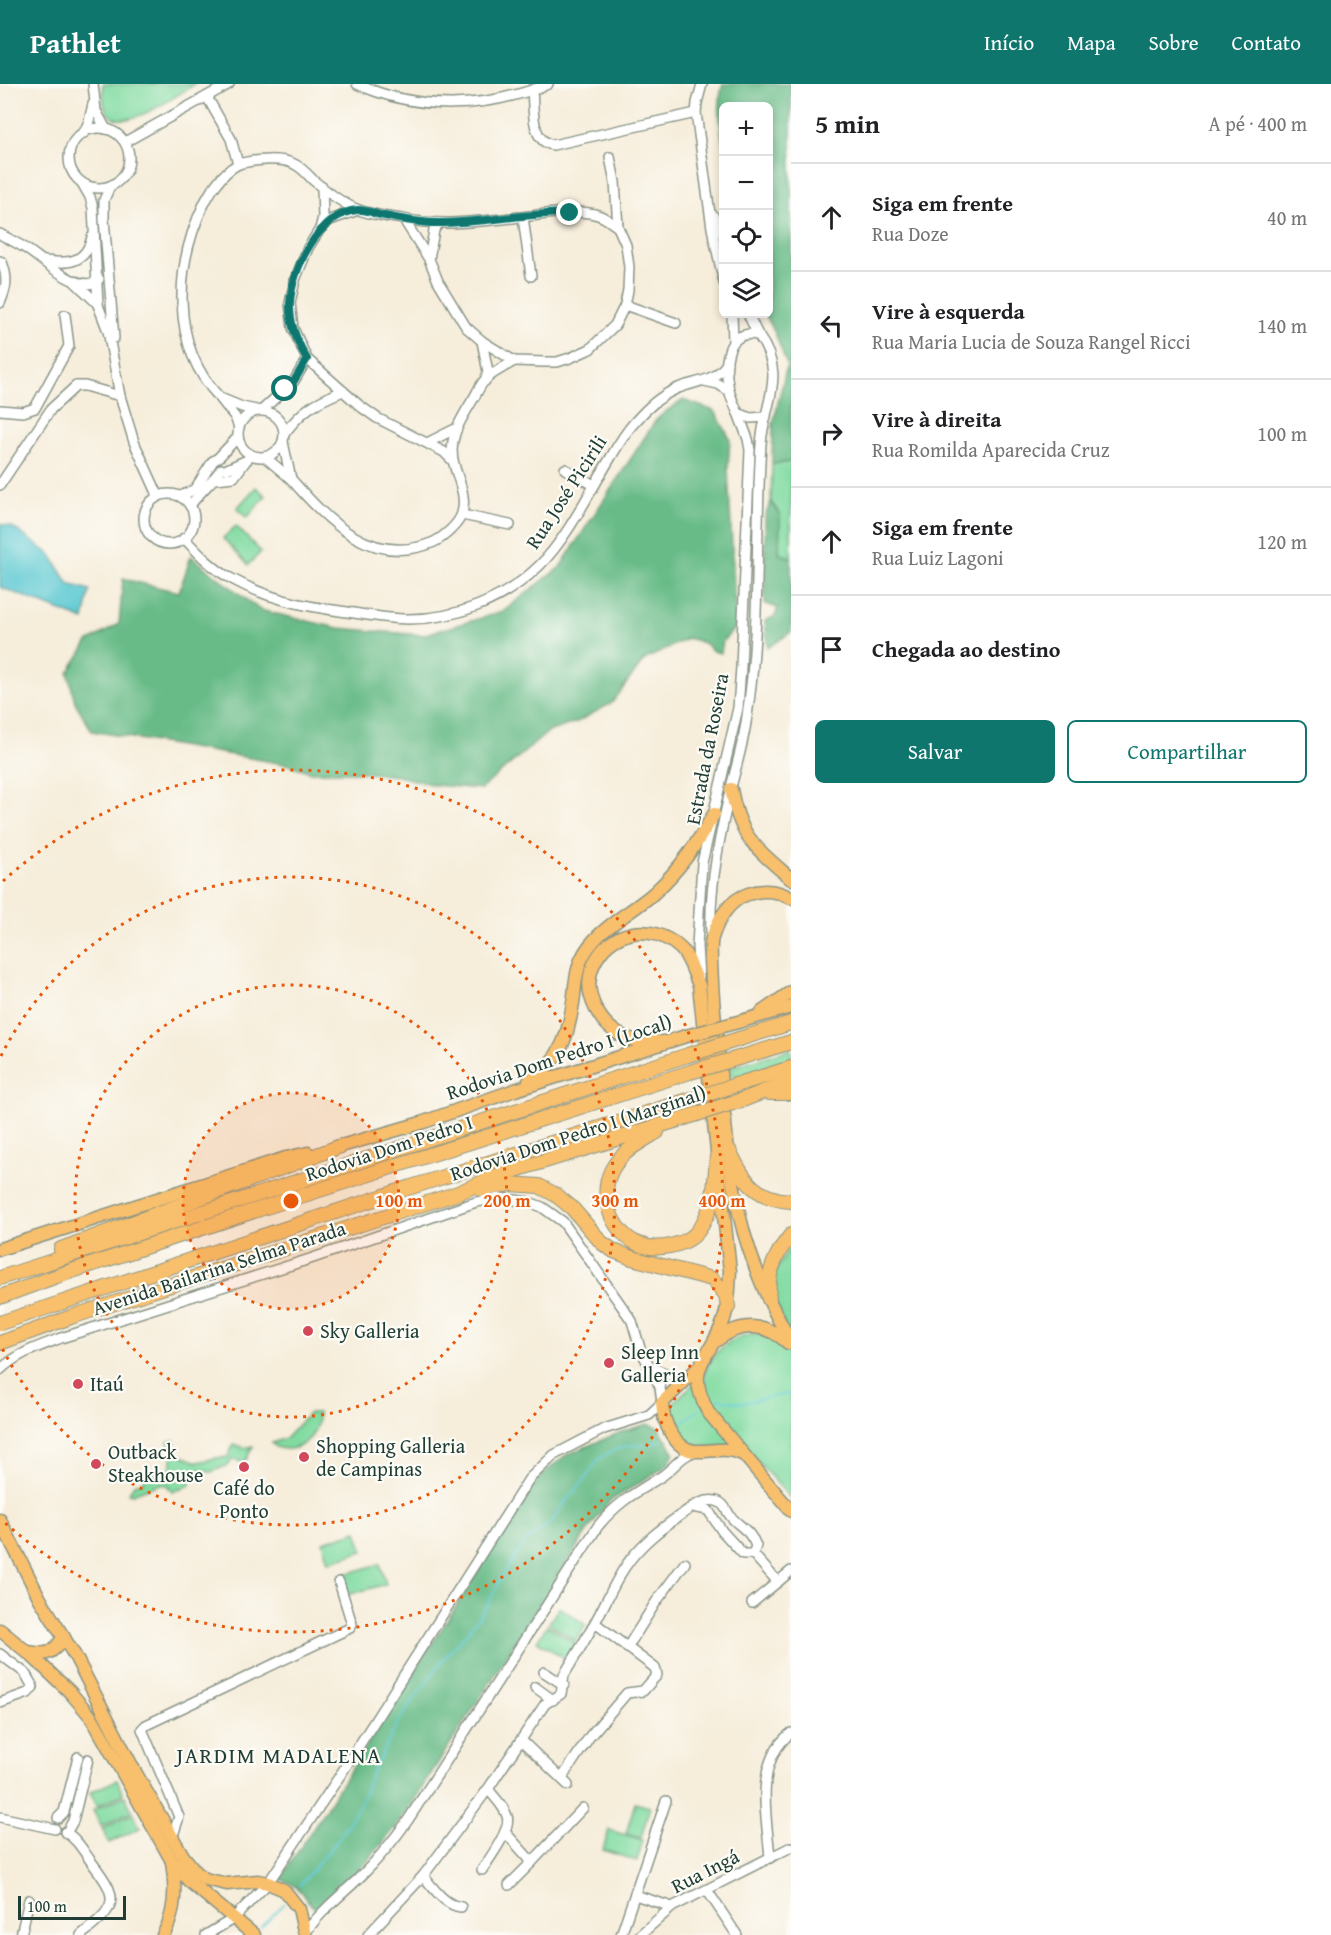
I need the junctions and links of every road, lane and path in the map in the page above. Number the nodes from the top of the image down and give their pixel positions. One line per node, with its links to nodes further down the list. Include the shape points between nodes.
1 (93, 84): 8 (street)
2 (229, 84): 7 (street)
3 (357, 84): 6 (street, via 391,97 442,105 493,100)
4 (548, 84): 6 (street)
5 (702, 84): 9 (street)
6 (532, 90): 9 (street, via 538,134 553,145)
7 (207, 97): 12 (street); 14 (street, via 231,139)
8 (94, 99): 10 (street); 11 (street)
9 (696, 113): 18 (street)
10 (106, 129): 11 (street); 12 (street)
11 (84, 133): 15 (street, via 72,146 69,157 71,169)
12 (125, 142): 16 (street, via 128,165 120,180)
13 (610, 157): 24 (street)
14 (238, 164): 17 (street, via 273,160 296,164); 55 (street, via 211,191 202,210 185,257 182,292 188,344 199,372)
15 (82, 183): 16 (street, via 92,188); 23 (street, via 90,197)
16 (110, 186): 28 (street, via 104,200)
17 (322, 188): 19 (street); 26 (street)
18 (707, 194): 25 (street); 32 (street)
19 (358, 210): 21 (street); 26 (street, via 330,220)
20 (523, 217): 22 (street); 24 (street, via 549,213 599,215); 33 (street)
21 (404, 220): 22 (street); 29 (street)
22 (440, 223): 29 (street, via 434,230)
23 (94, 227): 30 (street, via 90,245 79,258 66,262); 35 (street)
24 (618, 227): 38 (street, via 629,267)
25 (719, 228)
26 (320, 229): 46 (street, via 301,262 290,303 293,328)
27 (0, 234): 30 (street)
28 (107, 253): 35 (street); 49 (street)
29 (429, 259): 44 (street, via 461,320)
30 (42, 260): 34 (street)
31 (0, 261): 36 (street, via 7,275 7,288)
32 (719, 265)
33 (531, 276)
34 (73, 281): 35 (street); 37 (street)
35 (96, 282): 37 (street)
36 (0, 303)
37 (98, 304): 49 (street)
38 (625, 305): 42 (street); 47 (street, via 615,325 590,349 557,362)
39 (65, 315): 56 (street, via 69,346 34,408 22,412)
40 (732, 318): 45 (street, Estrada da Roseira)
41 (750, 318): 43 (street, Estrada da Roseira)
42 (676, 323)
43 (758, 335): 45 (street, via 742,334); 59 (street, Estrada da Roseira, via 773,374 772,398)
44 (482, 341): 47 (street); 50 (street, via 488,372)
45 (733, 341): 48 (street, Estrada da Roseira)
46 (307, 359): 52 (street); 57 (street, via 294,381)
47 (514, 360): 50 (street)
48 (728, 362): 51 (street, via 719,373); 53 (street, Estrada da Roseira)
49 (115, 365): 54 (street)
50 (485, 381): 61 (street)
51 (704, 381): 53 (street); 75 (street, Rua José Picirili, via 674,390 646,409 629,428)
52 (343, 391): 63 (street, via 302,412); 64 (street, via 377,418)
53 (729, 391): 58 (street, Estrada da Roseira)
54 (120, 396): 74 (street, via 76,386 51,409); 76 (street, via 134,442)
55 (220, 398): 57 (street); 60 (street)
56 (0, 410)
57 (261, 411): 60 (street, via 247,415); 63 (street, via 279,420)
58 (738, 413): 59 (street, via 750,418); 83 (street, Estrada da Roseira, via 750,450 741,667 738,708)
59 (765, 417): 82 (street, Estrada da Roseira, via 747,716)
60 (239, 427): 62 (street)
61 (455, 429): 64 (street); 68 (street)
62 (238, 437): 65 (street); 67 (street)
63 (283, 438): 66 (street, via 272,454); 72 (street)
64 (428, 442): 68 (street)
65 (230, 447): 69 (street); 71 (street, via 213,460)
66 (265, 457): 67 (street); 72 (street)
67 (248, 459): 69 (street); 73 (street, via 234,477)
68 (453, 461): 79 (street, via 463,493)
69 (222, 466): 71 (street); 73 (street)
70 (565, 469): 75 (street)
71 (206, 474): 77 (street, via 195,489)
72 (291, 478): 79 (street, via 321,512 345,532 371,545 423,546 441,539)
73 (215, 479): 78 (street, via 196,495)
74 (0, 485)
75 (594, 485): 81 (street, Rua José Picirili, via 558,544 539,566 506,593 480,606 436,618 357,614 281,600 230,579)
76 (158, 495): 77 (street); 81 (street, via 144,513 150,537 177,543)
77 (181, 496): 78 (street)
78 (190, 506): 81 (street, via 194,522)
79 (462, 515): 80 (street)
80 (510, 525)
81 (184, 538)
82 (731, 789): 84 (main road, via 745,832 764,856); 86 (street, Estrada da Roseira, via 713,885)
83 (714, 814): 87 (street, Estrada da Roseira, via 698,901); 96 (main road, via 682,866 594,939 581,960 576,978 568,1035 540,1074)
84 (791, 879)
85 (791, 898): 86 (main road, via 759,890 740,897 726,908)
86 (711, 940): 101 (main road)
87 (699, 985): 92 (main road, via 682,949 664,936 642,931 620,936 604,949 592,968 590,988 596,1010 608,1027 628,1038); 101 (main road)
88 (791, 992): 90 (main road)
89 (791, 1007): 90 (main road, Rodovia Dom Pedro I (Local))
90 (754, 1017): 92 (main road, Rodovia Dom Pedro I (Local), bridge)
91 (791, 1023): 106 (highway, Rodovia Dom Pedro I (Marginal), bridge)
92 (664, 1042): 96 (main road, Rodovia Dom Pedro I (Local))
93 (791, 1042): 107 (highway, Rodovia Dom Pedro I, bridge, via 258,1210)
94 (791, 1068): 110 (highway, bridge, via 408,1188)
95 (791, 1081): 98 (highway, Rodovia Dom Pedro I (Marginal))
96 (515, 1090): 100 (main road, Rodovia Dom Pedro I (Local), via 421,1124)
97 (791, 1093): 98 (highway)
98 (752, 1096): 99 (highway, Rodovia Dom Pedro I (Marginal), bridge)
99 (674, 1121): 101 (highway, via 631,1148 614,1165 607,1181 606,1200 612,1218 639,1245 659,1248 679,1244 696,1233 712,1204); 102 (highway, Rodovia Dom Pedro I (Marginal), via 499,1175)
100 (341, 1146): 105 (main road, Rodovia Dom Pedro I (Local), via 286,1158); 106 (highway, via 19,1264)
101 (723, 1153): 103 (highway, via 753,1189); 108 (main road, via 755,1269); 109 (main road, via 730,1271)
102 (458, 1193): 109 (highway, via 510,1184 539,1186 572,1208 602,1243 615,1251 712,1279 726,1295); 112 (highway, Rodovia Dom Pedro I (Marginal))
103 (791, 1201)
104 (791, 1235): 108 (highway, via 779,1249 770,1270)
105 (0, 1249)
106 (0, 1276)
107 (0, 1297)
108 (769, 1299): 113 (main road)
109 (728, 1307): 111 (main road)
110 (0, 1323)
111 (715, 1342): 113 (main road, via 731,1331 754,1326 772,1331); 116 (main road)
112 (0, 1343)
113 (791, 1344)
114 (651, 1366): 115 (street, Avenida Bailarina Selma Parada, via 640,1348 632,1321 563,1222 530,1202 500,1198 476,1202 28,1350); 116 (street, via 674,1377); 117 (street, Avenida Bailarina Selma Parada)
115 (0, 1370)
116 (695, 1372): 117 (main road); 119 (main road, via 699,1395 708,1412)
117 (662, 1403): 118 (main road, via 670,1432 681,1444); 164 (street, via 649,1415 604,1429 554,1455 529,1479)
118 (698, 1451): 119 (main road, via 731,1449); 172 (street, via 684,1456 662,1476 628,1496 598,1526 408,1820 366,1871)
119 (744, 1454): 120 (main road)
120 (780, 1496): 121 (main road); 123 (main road)
121 (791, 1503)
122 (691, 1507): 125 (street, via 708,1510 743,1554); 125 (street, via 701,1502 720,1502 730,1517 753,1536); 131 (street, via 642,1546 626,1566)
123 (791, 1511)
124 (0, 1520): 133 (main road)
125 (753, 1554): 129 (street)
126 (686, 1563): 134 (street)
127 (791, 1570): 129 (street)
128 (339, 1582): 148 (street, via 350,1628 142,1729)
129 (778, 1582): 130 (street)
130 (752, 1603)
131 (595, 1623): 134 (street); 139 (street, via 564,1675)
132 (0, 1630): 136 (main road)
133 (64, 1637): 136 (main road, via 47,1655); 151 (main road)
134 (627, 1647): 144 (street, via 655,1668 657,1675 644,1691 627,1693 590,1736 565,1781)
135 (0, 1654): 137 (street)
136 (29, 1654): 137 (street); 160 (main road, via 92,1718)
137 (20, 1667): 142 (street, via 32,1683 32,1690)
138 (544, 1672): 139 (street)
139 (564, 1685): 141 (street)
140 (535, 1687): 141 (street)
141 (553, 1700): 144 (street, via 545,1704)
142 (0, 1703)
143 (791, 1733): 159 (street, via 777,1745 765,1778)
144 (521, 1740): 147 (street)
145 (78, 1757): 153 (street, via 64,1812)
146 (88, 1759): 155 (street, via 73,1821)
147 (488, 1789): 156 (street, via 507,1814); 163 (street)
148 (171, 1800): 151 (street); 157 (street, via 179,1817)
149 (666, 1801): 167 (street)
150 (583, 1808): 161 (street)
151 (157, 1811): 157 (main road)
152 (0, 1817): 154 (street)
153 (58, 1818): 154 (street); 155 (street, via 67,1819)
154 (55, 1829): 155 (street, via 60,1833)
155 (67, 1830): 175 (street, via 107,1881 112,1896 107,1912)
156 (505, 1832): 161 (street); 162 (street)
157 (172, 1838): 164 (main road, via 204,1879 227,1884)
158 (791, 1847): 159 (street, Rua Ingá)
159 (770, 1858): 166 (street, Rua Ingá)
160 (172, 1861): 171 (main road); 176 (main road, via 173,1905)
161 (532, 1862): 165 (street)
162 (482, 1870)
163 (423, 1876): 169 (street, via 447,1902); 173 (street)
164 (268, 1883): 171 (street); 172 (main road, via 284,1890 292,1899 299,1909)
165 (509, 1884)
166 (707, 1890): 170 (street, Rua Ingá); 181 (street)
167 (635, 1895): 170 (street); 179 (street)
168 (29, 1900): 174 (street)
169 (461, 1906)
170 (672, 1907): 180 (street, Rua Ingá)
171 (233, 1919): 177 (street); 178 (main road)
172 (304, 1934)
173 (371, 1934)
174 (21, 1935)
175 (81, 1935)
176 (163, 1935)
177 (207, 1935)
178 (254, 1935)
179 (621, 1935)
180 (640, 1935)
181 (737, 1935)

